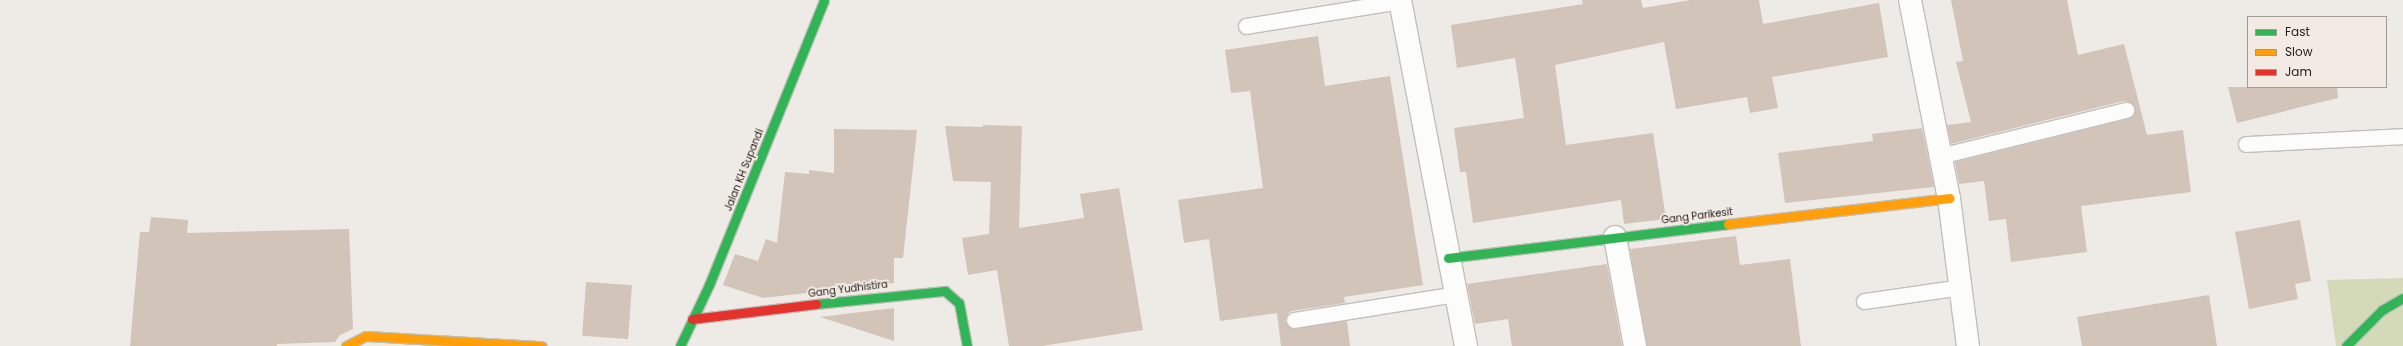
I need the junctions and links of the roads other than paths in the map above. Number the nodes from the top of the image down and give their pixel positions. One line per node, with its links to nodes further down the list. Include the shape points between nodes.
1 (824, 0): 16 (street, Jalan KH Supandi, via 709,285)
2 (1400, 0): 4 (lane); 11 (street)
3 (1910, 0): 8 (street)
4 (1246, 26)
5 (2126, 110): 8 (lane)
6 (2403, 136): 7 (lane)
7 (2246, 144)
8 (1940, 156): 9 (street)
9 (1949, 198): 10 (street, Gang Parikesit); 12 (street)
10 (1615, 237): 11 (street, Gang Parikesit); 23 (street)
11 (1448, 258): 13 (street)
12 (1961, 287): 15 (lane); 24 (street)
13 (1456, 294): 17 (lane); 22 (street)
14 (2403, 298): 25 (street, via 2382,310)
15 (1864, 301)
16 (692, 320): 20 (street, Jalan KH Supandi); 21 (street, Gang Yudhistira, via 945,291 959,303)
17 (1294, 320)
18 (346, 346): 19 (street, via 366,336)
19 (542, 346)
20 (680, 346)
21 (967, 346)
22 (1466, 346)
23 (1635, 346)
24 (1968, 346)
25 (2346, 346)

